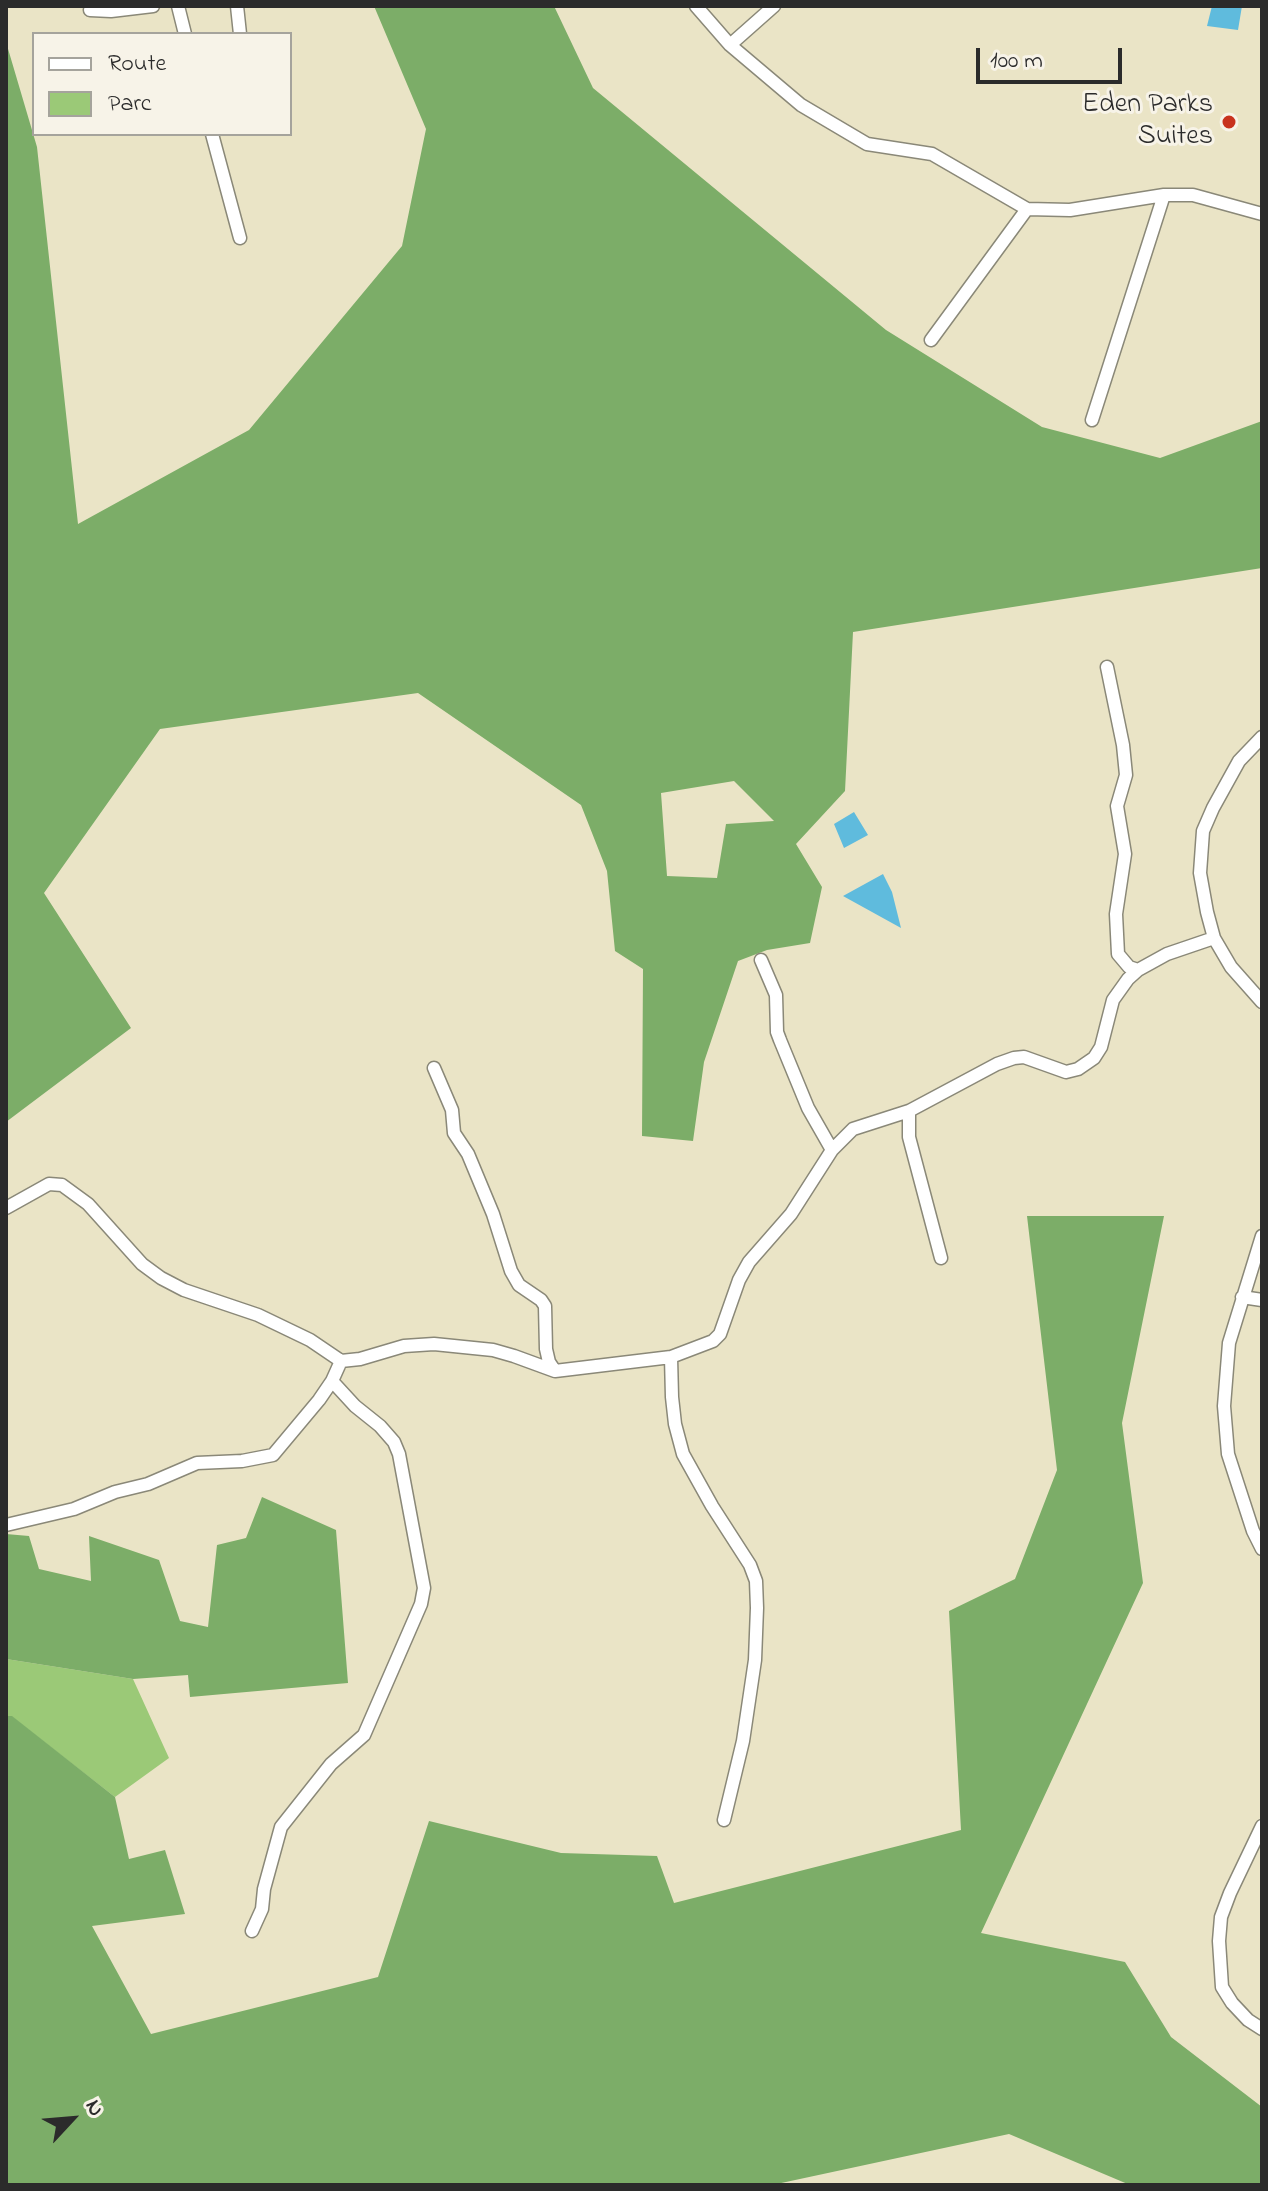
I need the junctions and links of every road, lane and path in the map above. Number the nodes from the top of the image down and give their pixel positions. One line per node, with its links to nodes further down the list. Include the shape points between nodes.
1 (153, 6): 6 (street)
2 (178, 6): 7 (street)
3 (237, 6): 8 (street)
4 (696, 6): 9 (street)
5 (774, 6): 9 (street)
6 (90, 10)
7 (184, 32)
8 (240, 32)
9 (730, 45): 12 (street, via 801,105 867,144 932,154)
10 (213, 136): 14 (street)
11 (1164, 195): 12 (street, via 1070,210); 13 (street, via 1193,195); 16 (street)
12 (1027, 209): 15 (street)
13 (1262, 214)
14 (240, 238)
15 (931, 340)
16 (1092, 420)
17 (1107, 667): 21 (street, via 1126,775 1117,806 1125,854 1116,914 1118,954)
18 (1262, 737): 19 (street, via 1239,761 1203,831 1200,873)
19 (1214, 938): 21 (street); 22 (street)
20 (761, 960): 25 (street, via 776,995 780,1040)
21 (1138, 970): 24 (street, via 1113,1000 1101,1047 1078,1069 1066,1072 1014,1058)
22 (1262, 1002)
23 (434, 1068): 33 (street, via 452,1110 454,1133 493,1214 511,1271 519,1285 545,1306 546,1349)
24 (909, 1111): 25 (street, via 853,1129); 28 (street, via 909,1137)
25 (832, 1150): 31 (street, via 791,1214 749,1262 720,1334)
26 (6, 1208): 32 (street, via 49,1184 62,1185 161,1278 258,1315)
27 (1262, 1236): 29 (street)
28 (941, 1258)
29 (1242, 1297): 30 (street); 36 (street, via 1229,1343 1224,1406 1228,1454)
30 (1262, 1300)
31 (671, 1357): 33 (street); 37 (street, via 675,1424 683,1454 756,1581 755,1660)
32 (341, 1361): 33 (street, via 434,1344 493,1350); 34 (street)
33 (555, 1371)
34 (332, 1381): 35 (street, via 273,1455 197,1463 74,1509); 39 (street, via 388,1435 399,1454 424,1588 364,1735 317,1780 281,1827)
35 (6, 1525)
36 (1262, 1549)
37 (724, 1820)
38 (1262, 1826): 40 (street, via 1221,1917 1219,1941 1222,1987)
39 (252, 1931)
40 (1262, 2029)

